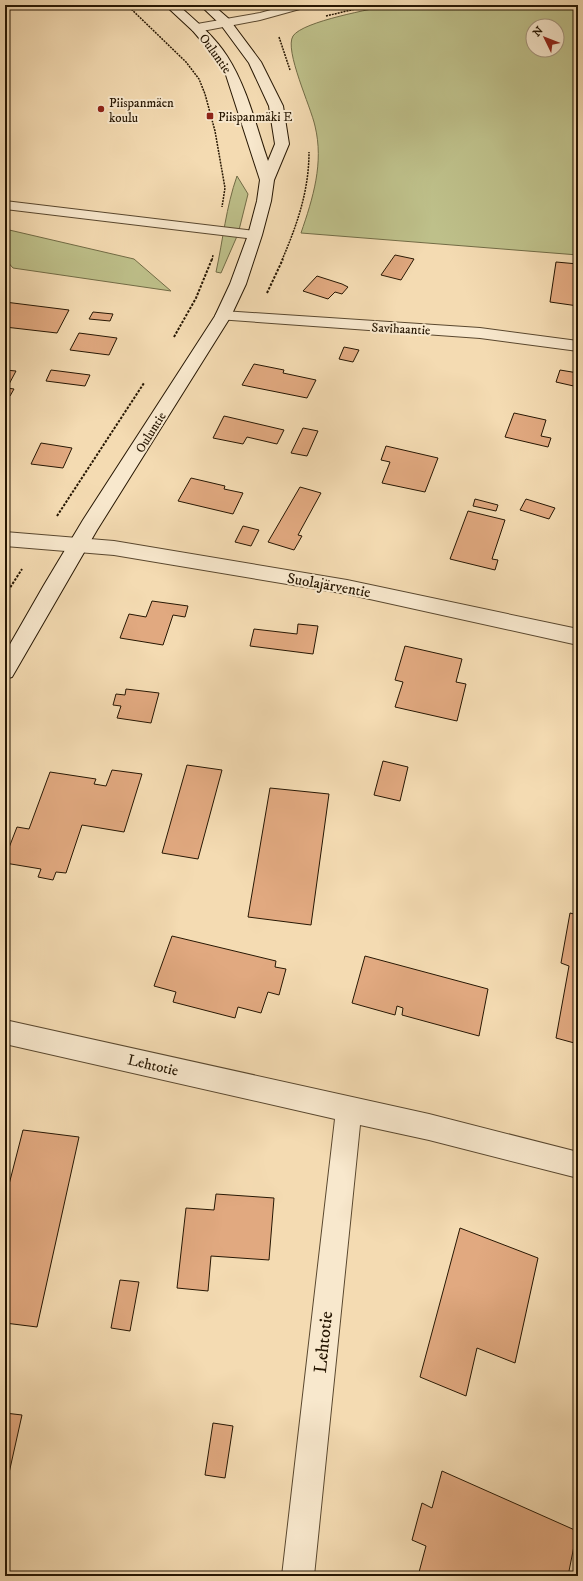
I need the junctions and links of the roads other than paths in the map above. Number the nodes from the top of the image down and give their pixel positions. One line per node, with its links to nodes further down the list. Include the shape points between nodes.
1 (171, 5): 5 (main road, Ouluntie)
2 (206, 5): 4 (main road, Ouluntie)
3 (303, 5): 4 (main road)
4 (224, 22): 5 (main road); 6 (main road, Ouluntie, via 255,62 276,106 282,144)
5 (197, 28): 6 (main road, Ouluntie, via 221,56 232,75)
6 (267, 180): 8 (main road, Ouluntie)
7 (5, 204): 8 (lane)
8 (255, 235): 9 (main road, Ouluntie, via 238,284)
9 (223, 316): 10 (main road, Savihaantie, via 480,333); 12 (main road, Ouluntie)
10 (578, 346)
11 (5, 539): 12 (main road, Suolajärventie)
12 (78, 545): 13 (main road, Suolajärventie, via 114,548 347,587); 14 (main road, Ouluntie)
13 (578, 637)
14 (5, 672)
15 (5, 1032): 16 (main road, Lehtotie)
16 (348, 1108): 17 (main road, Lehtotie); 18 (main road, Lehtotie)
17 (578, 1166)
18 (298, 1576)

